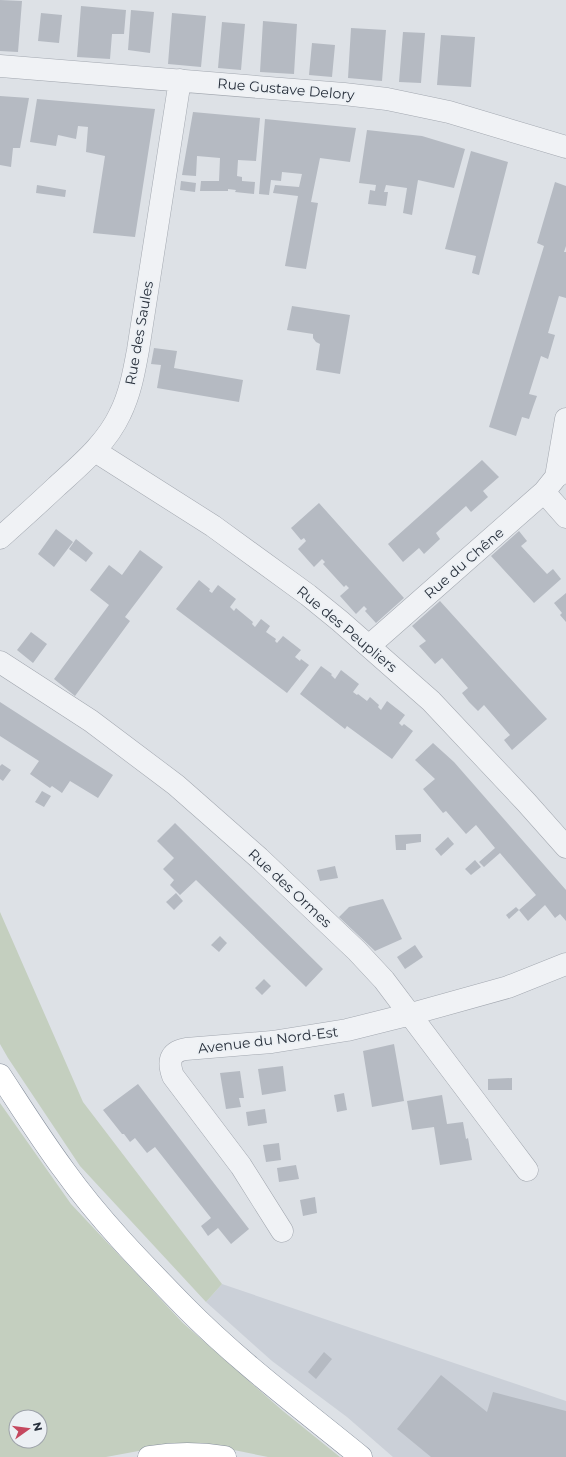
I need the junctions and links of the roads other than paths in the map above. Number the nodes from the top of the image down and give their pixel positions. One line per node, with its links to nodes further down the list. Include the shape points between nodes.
1 (0, 66): 2 (street, Rue Gustave Delory)
2 (180, 80): 3 (street, Rue Gustave Delory, via 387,99 449,112); 5 (street, Rue des Saules, via 131,384 120,415)
3 (566, 148)
4 (566, 419): 6 (street)
5 (95, 451): 8 (street, Rue des Saules); 9 (street, Rue des Peupliers, via 231,538 308,595)
6 (555, 480): 7 (street); 9 (street, Rue du Chêne)
7 (566, 517)
8 (0, 538)
9 (369, 646): 11 (street, Rue des Peupliers, via 431,701)
10 (0, 662): 13 (street, Rue des Ormes, via 91,721 224,826 357,951)
11 (566, 847)
12 (566, 964): 13 (street, Avenue du Nord-Est, via 508,987)
13 (411, 1014): 15 (street, Rue des Ormes); 16 (street, Avenue du Nord-Est, via 340,1032 272,1042 186,1049 172,1055 170,1064 173,1076 241,1166)
14 (0, 1075): 19 (highway, via 64,1172 142,1262 227,1346)
15 (527, 1170)
16 (282, 1231)
17 (149, 1457): 18 (highway, via 180,1454)
18 (225, 1457)
19 (361, 1457)

